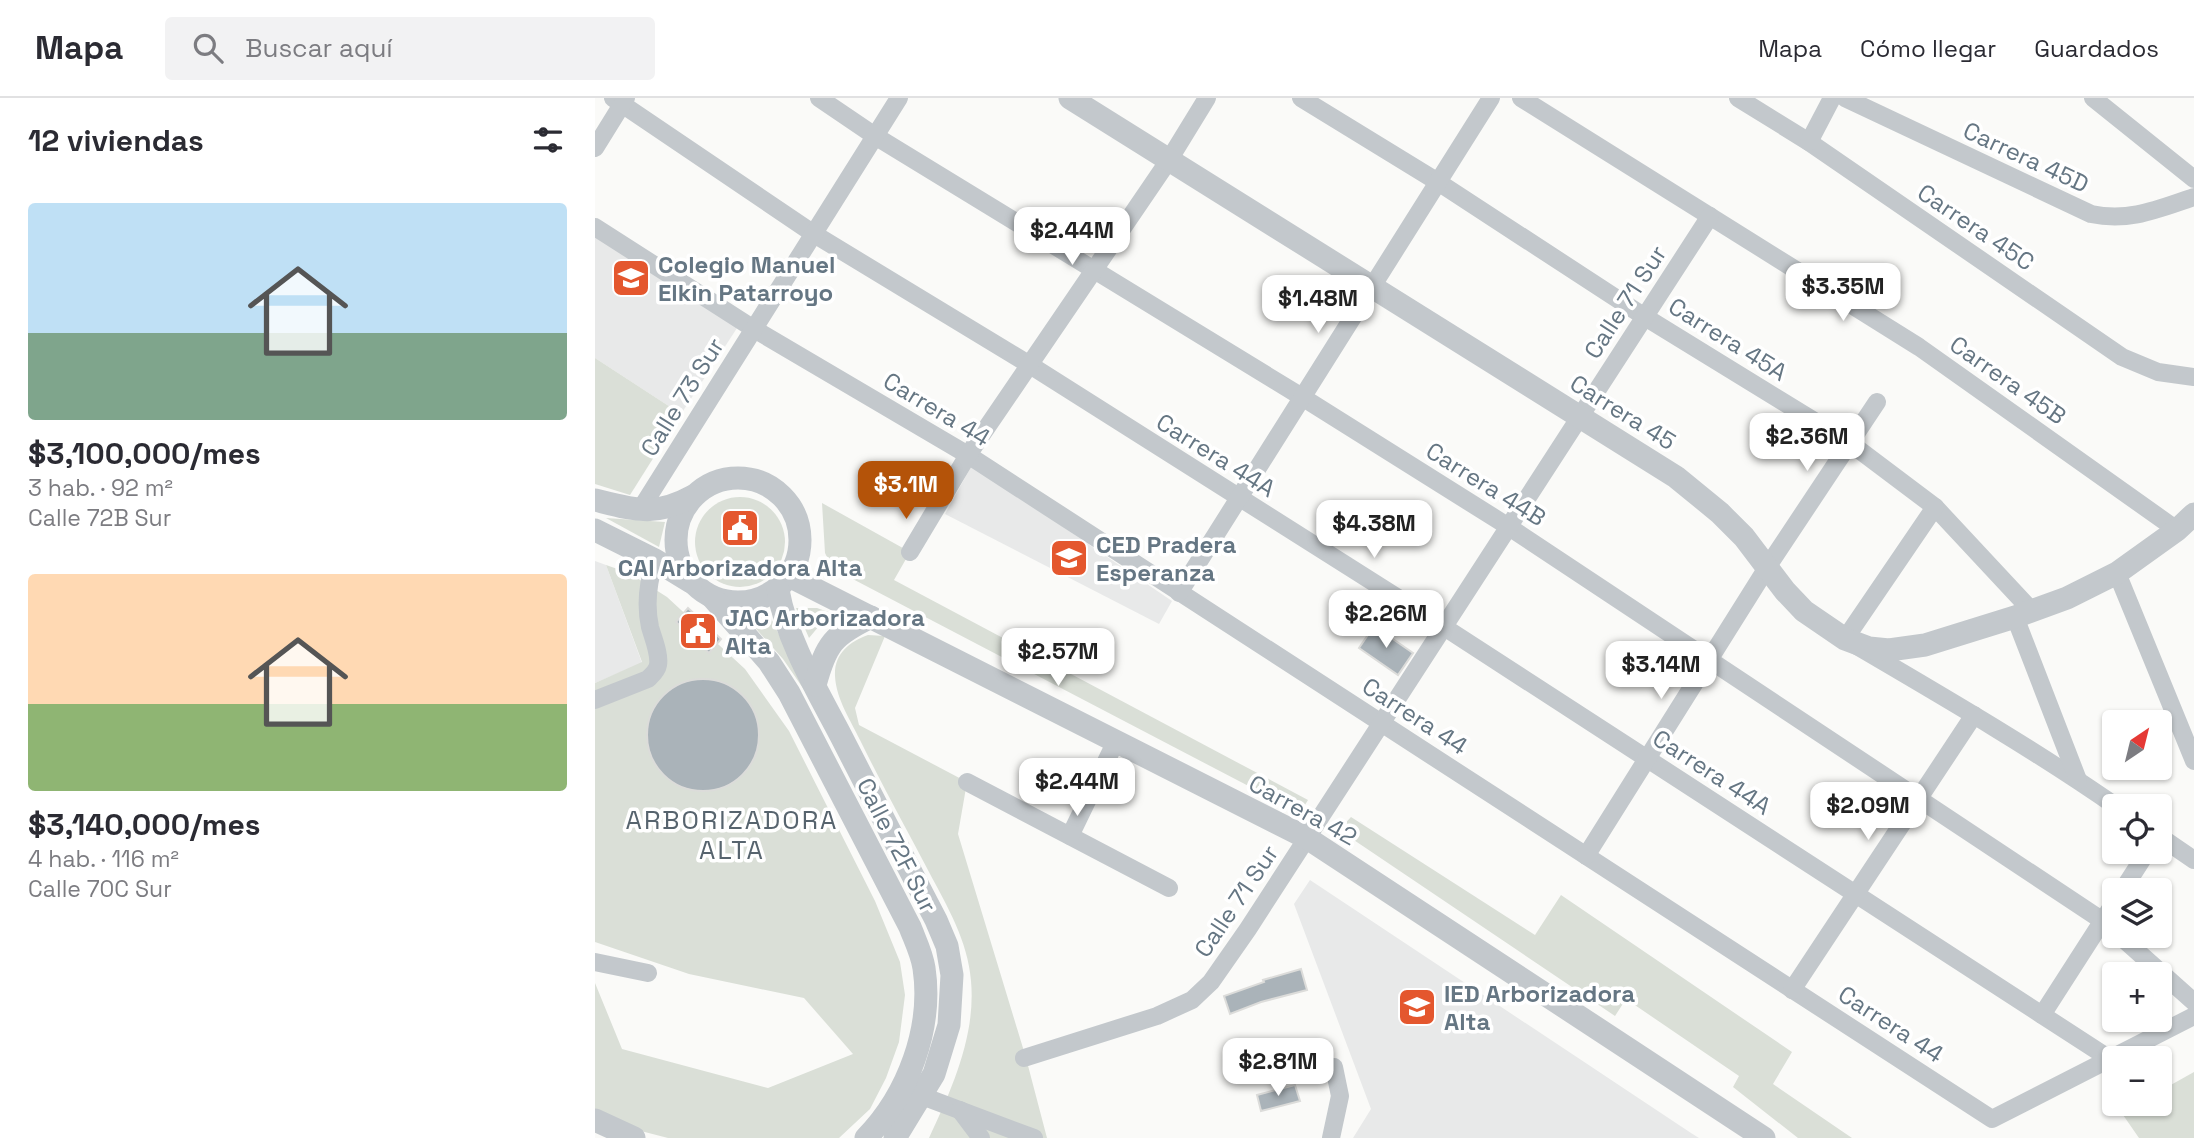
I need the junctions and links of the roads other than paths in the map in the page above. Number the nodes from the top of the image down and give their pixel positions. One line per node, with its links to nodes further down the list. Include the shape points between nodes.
1 (819, 98): 13 (street, Carrera 44B)
2 (899, 98): 13 (street, Calle 73 Sur)
3 (1070, 98): 16 (street, Carrera 45)
4 (1207, 98): 16 (street)
5 (1301, 98): 18 (street, Carrera 45A)
6 (1491, 98): 18 (street)
7 (1521, 98): 20 (street, Carrera 45B)
8 (1738, 98): 14 (street, Carrera 45C)
9 (1832, 98): 14 (street)
10 (1845, 98): 19 (street, Carrera 45D, via 2091,214 2129,217)
11 (2093, 98): 17 (street)
12 (620, 100): 15 (street); 22 (street, Carrera 44A)
13 (875, 136): 22 (street, Calle 73 Sur); 23 (street, Carrera 44B)
14 (1809, 142): 28 (street, Carrera 45C, via 2122,357 2158,372)
15 (595, 148)
16 (1169, 160): 23 (street); 24 (street, Carrera 45)
17 (2194, 179)
18 (1438, 182): 24 (street); 25 (street, Carrera 45A)
19 (2194, 197)
20 (1710, 216): 25 (street, Calle 71 Sur); 42 (street, Carrera 45B, via 1919,347)
21 (595, 227): 26 (street, Carrera 44)
22 (814, 234): 26 (street, Calle 73 Sur); 27 (street, Carrera 44A)
23 (1093, 270): 27 (street); 29 (street, Carrera 44B)
24 (1372, 286): 29 (street); 31 (street, Carrera 45)
25 (1645, 317): 31 (street, Calle 71 Sur); 32 (street, Carrera 45A)
26 (754, 329): 33 (street, Carrera 44); 38 (street, Calle 73 Sur)
27 (1030, 365): 33 (street); 35 (street, Carrera 44A)
28 (2194, 377)
29 (1302, 397): 35 (street); 40 (street, Carrera 44B)
30 (1877, 402): 32 (street)
31 (1580, 417): 40 (street, Calle 71 Sur); 45 (street, Carrera 45, via 1676,477 1720,513)
32 (1850, 443): 37 (street, Carrera 45A); 45 (street)
33 (968, 456): 43 (street); 49 (street, Carrera 44)
34 (696, 494): 38 (street, via 664,509); 47 (street, via 712,484 740,479 768,486 784,498 795,514 800,552); 48 (street, via 678,523 676,541 686,573)
35 (1238, 498): 49 (street); 52 (street, Carrera 44A)
36 (595, 500): 38 (street)
37 (1935, 507): 50 (street, Carrera 45A); 53 (street)
38 (640, 510)
39 (2194, 514): 42 (street)
40 (1509, 527): 52 (street, Calle 71 Sur); 54 (street, Carrera 44B)
41 (595, 530): 44 (street)
42 (2177, 530): 46 (street)
43 (910, 552)
44 (655, 560): 48 (street); 56 (street, via 647,598 658,666 648,679)
45 (1768, 566): 53 (street, Carrera 45, via 1804,611); 54 (street)
46 (2117, 573): 50 (street); 61 (street)
47 (784, 583): 48 (street, via 747,602 729,602); 51 (street, Carrera 42); 55 (street, Calle 72F Sur, via 784,619)
48 (704, 591): 91 (street, Calle 72F Sur, via 753,642 789,693 910,927 924,967 925,1020 918,1046 894,1101)
49 (1179, 593): 58 (street, Carrera 44)
50 (2024, 614): 53 (street, via 1904,649 1869,648); 62 (street)
51 (871, 617): 55 (street, via 838,635 820,665); 59 (street, Carrera 42)
52 (1444, 627): 58 (street, Calle 71 Sur); 60 (street, Carrera 44A)
53 (1845, 639): 57 (street, Carrera 45)
54 (1709, 660): 60 (street); 65 (street, Carrera 44B)
55 (815, 685): 87 (street, Calle 72F Sur, via 947,946 952,975 949,1025)
56 (595, 700)
57 (1974, 715): 62 (street, Carrera 45); 65 (street)
58 (1381, 723): 67 (street, Calle 71 Sur); 69 (street, Carrera 44)
59 (1116, 741): 66 (street); 67 (street, Carrera 42)
60 (1647, 759): 69 (street); 72 (street, Carrera 44A)
61 (2194, 761)
62 (2078, 780): 64 (street, Carrera 45)
63 (967, 782): 66 (street)
64 (2102, 797)
65 (1920, 799): 72 (street); 73 (street, Carrera 44B)
66 (1070, 836): 71 (street)
67 (1307, 838): 84 (street, Calle 71 Sur, via 1223,967 1192,1000 1157,1016); 96 (street, Carrera 42)
68 (2172, 845): 70 (street)
69 (1586, 856): 78 (street, Carrera 44)
70 (2194, 860)
71 (1169, 888)
72 (1856, 894): 78 (street); 80 (street, Carrera 44A)
73 (2102, 922)
74 (2102, 934): 80 (street)
75 (2133, 948): 79 (street)
76 (595, 962): 77 (street)
77 (648, 973)
78 (1792, 990): 85 (street, Carrera 44, via 1991,1118)
79 (2194, 1002)
80 (2042, 1015): 83 (street, Carrera 44A)
81 (2194, 1016): 82 (street)
82 (2135, 1046)
83 (2102, 1054)
84 (1024, 1058)
85 (2102, 1063)
86 (1334, 1067): 95 (street, via 1340,1096)
87 (922, 1096): 88 (street); 92 (street, Calle 72F Sur)
88 (960, 1110): 93 (street); 94 (street)
89 (595, 1119): 90 (street)
90 (634, 1138)
91 (866, 1138)
92 (895, 1138)
93 (981, 1138)
94 (1034, 1138)
95 (1331, 1138)
96 (1764, 1138)

